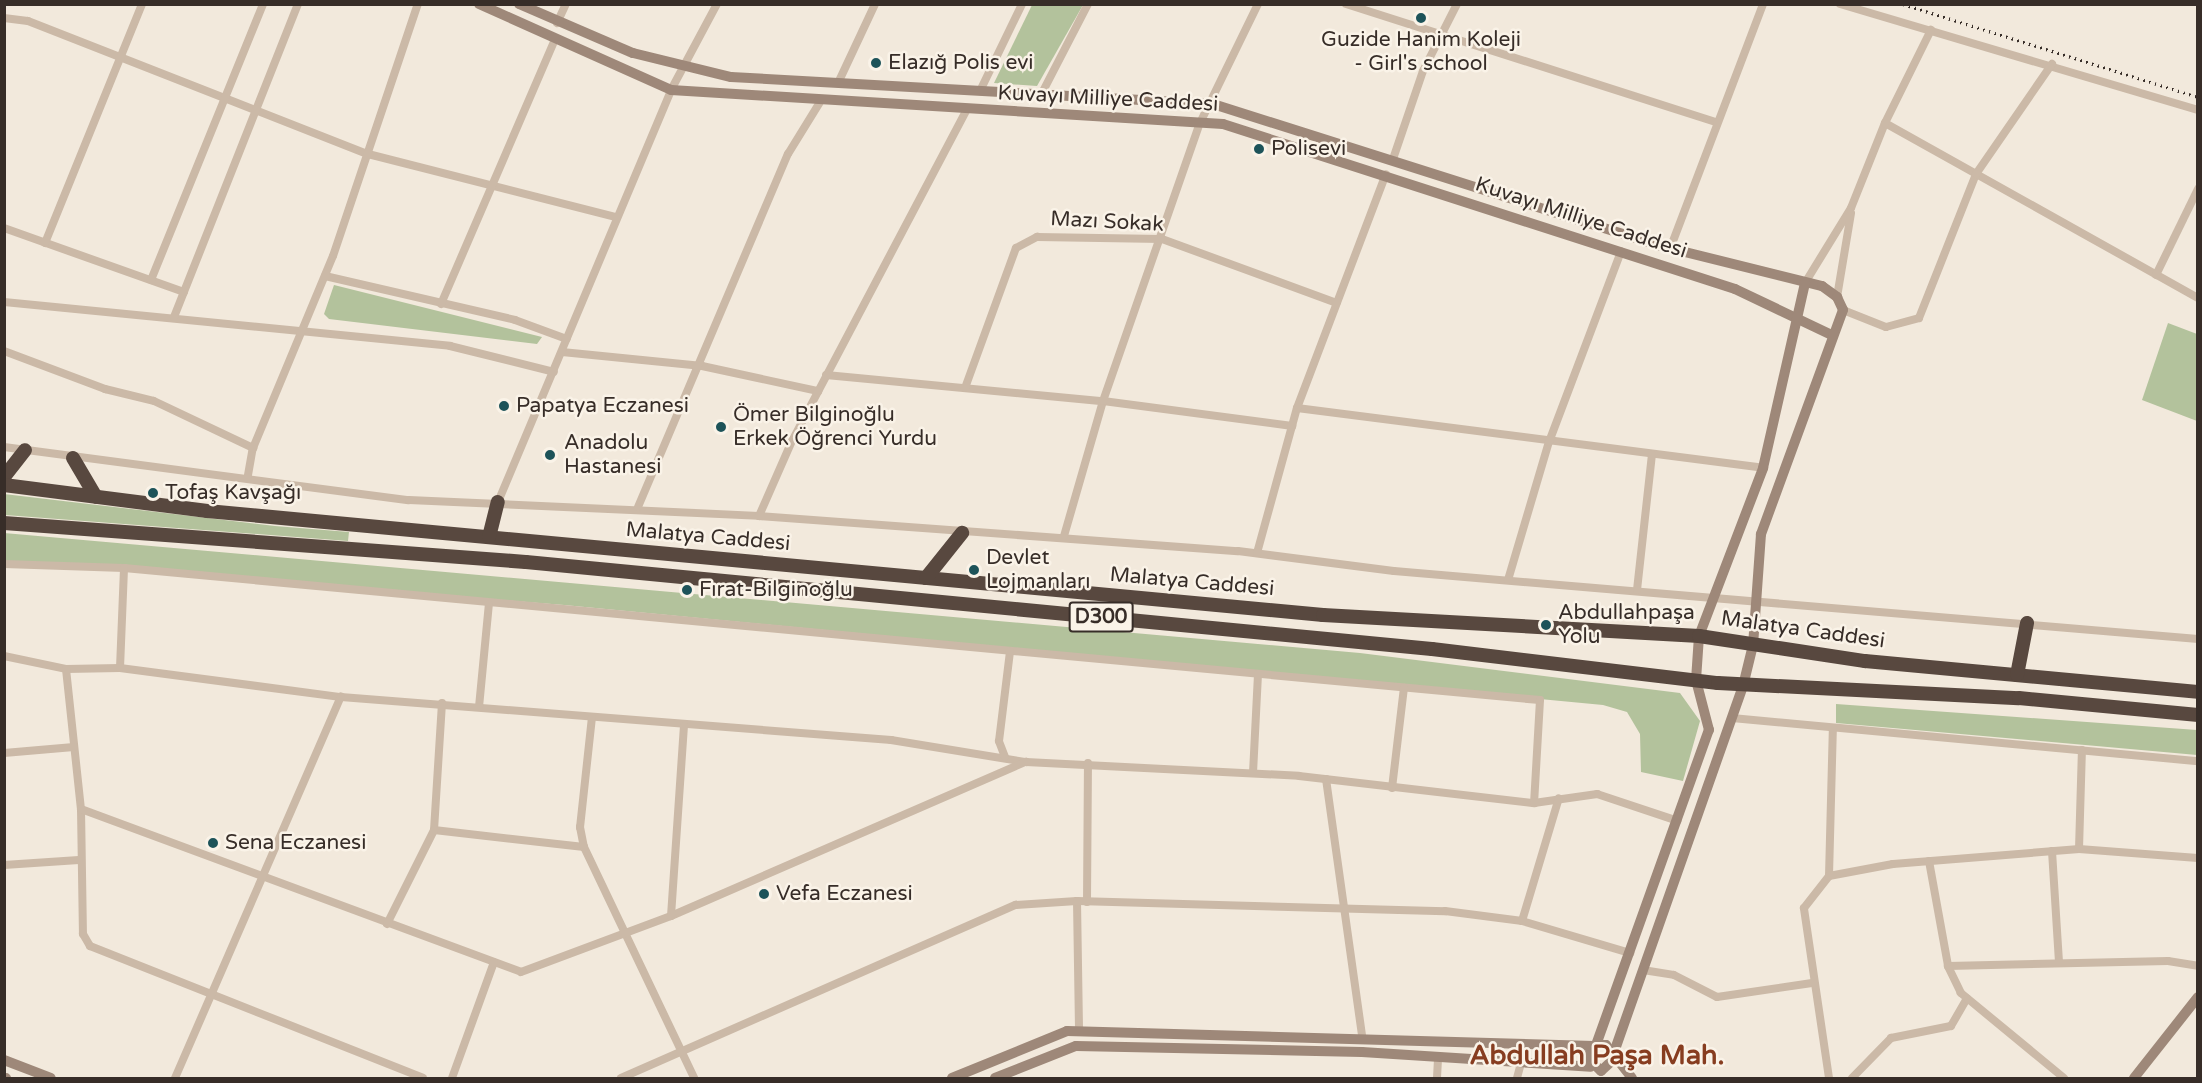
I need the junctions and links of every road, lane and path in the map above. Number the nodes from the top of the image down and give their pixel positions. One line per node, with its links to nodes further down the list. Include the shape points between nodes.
1 (142, 4): 22 (street)
2 (263, 4): 29 (street)
3 (298, 4): 32 (street)
4 (418, 4): 38 (street)
5 (479, 4): 21 (main road, Kuvayı Milliye Caddesi)
6 (519, 4): 18 (main road, Kuvayı Milliye Caddesi)
7 (566, 4): 18 (street)
8 (717, 4): 24 (street)
9 (875, 4): 25 (street)
10 (1022, 4): 27 (street)
11 (1088, 4): 28 (street)
12 (1258, 4): 31 (street)
13 (1346, 4): 20 (street)
14 (1457, 4): 20 (street)
15 (1763, 4): 35 (street)
16 (1840, 4): 19 (street)
17 (4, 18): 22 (street, via 28,21)
18 (557, 23): 24 (main road, Kuvayı Milliye Caddesi)
19 (1931, 30): 23 (street); 37 (street)
20 (1442, 34): 35 (street); 39 (street)
21 (555, 39): 26 (main road, Kuvayı Milliye Caddesi); 42 (street)
22 (120, 56): 29 (street); 48 (street)
23 (2052, 64): 33 (street); 41 (street)
24 (682, 68): 25 (main road, Kuvayı Milliye Caddesi, via 768,81); 26 (street)
25 (839, 81): 27 (main road, Kuvayı Milliye Caddesi)
26 (672, 90): 30 (main road, Kuvayı Milliye Caddesi); 45 (street)
27 (980, 91): 28 (main road, Kuvayı Milliye Caddesi)
28 (1041, 95): 31 (main road, Kuvayı Milliye Caddesi)
29 (225, 96): 32 (street); 53 (street)
30 (820, 102): 34 (main road, Kuvayı Milliye Caddesi); 69 (street, via 788,154)
31 (1213, 104): 36 (street); 39 (main road, Kuvayı Milliye Caddesi)
32 (256, 107): 38 (street); 55 (street)
33 (2198, 110)
34 (966, 111): 36 (main road, Kuvayı Milliye Caddesi); 71 (street)
35 (1716, 122): 49 (street)
36 (1200, 123): 40 (main road, Kuvayı Milliye Caddesi, via 1223,124); 47 (street)
37 (1885, 123): 41 (street); 44 (street)
38 (368, 154): 42 (street); 52 (street)
39 (1393, 159): 49 (main road, Kuvayı Milliye Caddesi)
40 (1386, 174): 50 (main road, Kuvayı Milliye Caddesi); 59 (street)
41 (1976, 174): 51 (street); 61 (street, via 1918,318 1886,327)
42 (491, 188): 45 (street); 60 (street)
43 (2198, 189): 51 (street)
44 (1851, 208): 54 (street); 56 (street)
45 (616, 217): 66 (street)
46 (4, 228): 48 (street)
47 (1162, 238): 59 (street, Mazı Sokak); 72 (street, Mazı Sokak, via 1037,237 1016,248); 74 (street)
48 (45, 243): 53 (street)
49 (1670, 249): 54 (main road, Kuvayı Milliye Caddesi)
50 (1621, 251): 63 (main road, Kuvayı Milliye Caddesi, via 1735,289); 77 (street)
51 (2156, 275): 57 (street)
52 (325, 276): 60 (street); 64 (street)
53 (151, 280): 55 (street)
54 (1805, 283): 56 (main road, Kuvayı Milliye Caddesi); 63 (main road)
55 (184, 292): 62 (street)
56 (1837, 297): 61 (main road)
57 (2198, 298)
58 (4, 302): 62 (street)
59 (1336, 303): 75 (street)
60 (441, 304): 66 (street, via 514,320)
61 (1843, 310): 65 (main road)
62 (174, 317): 64 (street)
63 (1793, 319): 65 (main road, Kuvayı Milliye Caddesi); 83 (main road, via 1791,362)
64 (302, 333): 70 (street, via 450,346); 79 (street)
65 (1832, 335): 102 (main road, via 1761,534)
66 (567, 339): 68 (street)
67 (4, 351): 79 (street, via 105,389 154,401)
68 (562, 352): 69 (street); 70 (street)
69 (702, 366): 73 (street); 89 (street)
70 (554, 372): 88 (street)
71 (826, 375): 72 (street); 73 (street)
72 (964, 388): 74 (street)
73 (818, 391): 90 (street)
74 (1103, 401): 76 (street); 93 (street)
75 (1297, 408): 76 (street); 77 (street)
76 (1292, 426): 95 (street)
77 (1549, 442): 81 (street); 99 (street)
78 (4, 447): 80 (street)
79 (253, 448): 84 (street)
80 (25, 450): 82 (street); 85 (highway)
81 (1652, 454): 83 (street); 100 (street)
82 (73, 458): 84 (street); 87 (highway)
83 (1763, 468): 101 (main road)
84 (248, 476): 88 (street, via 409,500)
85 (4, 477)
86 (4, 485): 87 (highway, Malatya Caddesi / D300)
87 (96, 497): 94 (highway, Malatya Caddesi / D300)
88 (498, 502): 89 (street); 94 (highway)
89 (638, 507): 90 (street)
90 (759, 516): 92 (street)
91 (4, 523): 114 (highway, Malatya Caddesi / D300, via 526,562 1408,646)
92 (962, 533): 93 (street); 98 (highway)
93 (1064, 536): 95 (street)
94 (489, 537): 98 (highway, Malatya Caddesi / D300)
95 (1257, 553): 99 (street)
96 (4, 564): 97 (street)
97 (124, 568): 103 (street); 110 (street)
98 (926, 578): 105 (highway, Malatya Caddesi / D300, via 1323,615)
99 (1508, 580): 100 (street)
100 (1637, 590): 101 (street)
101 (1718, 598): 102 (street); 105 (main road)
102 (1755, 599): 104 (street); 107 (main road)
103 (489, 604): 108 (street); 120 (street)
104 (2027, 623): 106 (street); 113 (highway)
105 (1699, 636): 107 (highway, Malatya Caddesi / D300); 114 (main road)
106 (2198, 639)
107 (1753, 645): 113 (highway, Malatya Caddesi / D300); 115 (main road)
108 (1010, 652): 112 (street); 129 (street, via 999,741)
109 (4, 656): 111 (street)
110 (120, 668): 111 (street); 118 (street)
111 (66, 669): 126 (street)
112 (1258, 675): 116 (street); 133 (street)
113 (2017, 675): 117 (highway, Malatya Caddesi / D300)
114 (1696, 680): 115 (highway, Malatya Caddesi / D300); 139 (main road, via 1709,730)
115 (1743, 686): 121 (highway, Malatya Caddesi / D300, via 2019,698); 123 (main road)
116 (1404, 688): 135 (street); 137 (street, via 1540,700)
117 (2198, 692)
118 (341, 697): 119 (street); 148 (street)
119 (442, 703): 120 (street); 140 (street)
120 (479, 707): 122 (street)
121 (2198, 715)
122 (592, 717): 124 (street); 141 (street, via 580,827)
123 (1732, 718): 125 (street); 162 (main road)
124 (684, 726): 129 (street, via 891,740); 153 (street)
125 (1833, 728): 127 (street); 149 (street)
126 (74, 747): 128 (street); 138 (street)
127 (2082, 750): 130 (street); 142 (street)
128 (4, 753)
129 (1005, 757): 131 (street)
130 (2198, 761)
131 (1026, 762): 132 (street); 153 (street)
132 (1088, 763): 133 (street); 151 (street)
133 (1253, 773): 134 (street)
134 (1326, 779): 135 (street); 152 (street)
135 (1392, 788): 137 (street)
136 (1559, 798): 137 (street); 139 (street, via 1597,794); 154 (street)
137 (1534, 802)
138 (81, 808): 145 (street); 148 (street)
139 (1678, 821): 157 (main road)
140 (434, 830): 141 (street); 155 (street)
141 (584, 847): 156 (street)
142 (2079, 849): 143 (street); 144 (street)
143 (2052, 851): 146 (street); 159 (street)
144 (2198, 858)
145 (79, 860): 147 (street); 164 (street, via 83,934 90,946)
146 (1929, 861): 149 (street); 160 (street)
147 (4, 865)
148 (266, 876): 155 (street); 164 (street)
149 (1829, 876): 163 (street, via 1804,908)
150 (1077, 901): 151 (street); 167 (street); 170 (street, via 1016,905 987,915 930,946)
151 (1087, 902): 152 (street)
152 (1347, 907): 154 (street); 168 (street)
153 (671, 916): 156 (street)
154 (1522, 921): 157 (street)
155 (387, 924): 158 (street)
156 (623, 931): 158 (street, via 520,972); 170 (street)
157 (1630, 953): 169 (main road)
158 (494, 962): 180 (street)
159 (2059, 963): 160 (street); 161 (street, via 2168,961)
160 (1948, 966): 166 (street)
161 (2198, 966)
162 (1643, 970): 163 (street, via 1674,975 1717,997); 171 (main road)
163 (1812, 983): 188 (street)
164 (210, 994): 178 (street); 179 (street)
165 (2198, 996): 191 (main road)
166 (1967, 998): 189 (street, via 1951,1026 1891,1038); 190 (street)
167 (1079, 1030): 168 (main road); 183 (main road)
168 (1362, 1036): 169 (main road)
169 (1595, 1045): 171 (main road); 175 (main road, via 1587,1057)
170 (681, 1051): 181 (street); 182 (street)
171 (1614, 1055): 175 (main road); 187 (main road)
172 (1438, 1056): 174 (main road); 176 (main road, via 1076,1046); 185 (street)
173 (4, 1060): 177 (main road)
174 (1521, 1063): 175 (main road); 186 (street)
175 (1600, 1072)
176 (1007, 1076): 184 (main road)
177 (51, 1078)
178 (175, 1078)
179 (423, 1078)
180 (452, 1078)
181 (621, 1078)
182 (694, 1078)
183 (952, 1078)
184 (994, 1078)
185 (1437, 1078)
186 (1517, 1078)
187 (1632, 1078)
188 (1829, 1078)
189 (1852, 1078)
190 (2064, 1078)
191 (2133, 1078)

